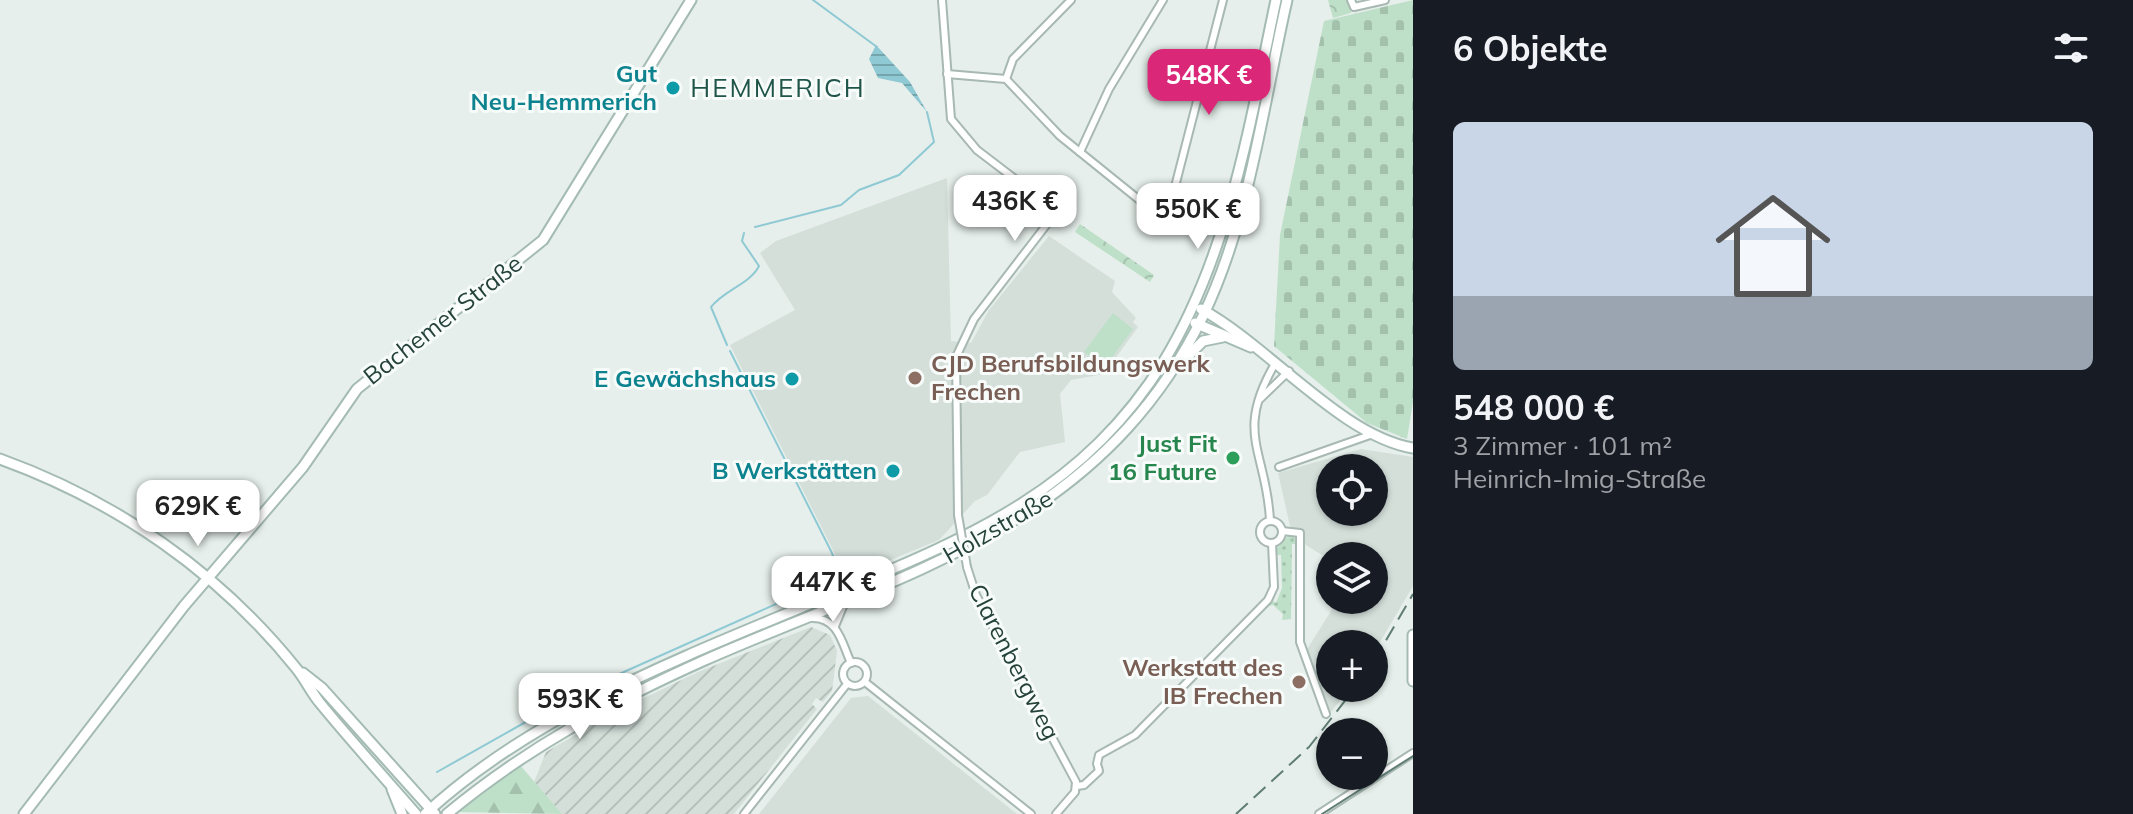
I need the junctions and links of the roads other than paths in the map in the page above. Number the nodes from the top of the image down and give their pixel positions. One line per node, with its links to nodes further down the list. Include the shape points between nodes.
1 (691, 0): 30 (main road, Bachemer Straße, via 543,240 357,389 296,475)
2 (942, 0): 10 (street, Clarenbergweg)
3 (1071, 0): 11 (street, via 1013,59)
4 (1163, 0): 12 (street, via 1109,89)
5 (1276, 0): 13 (main road, Holzstraße, via 1233,193)
6 (1287, 0): 14 (main road, Holzstraße, via 1243,199)
7 (1385, 0): 9 (street)
8 (1221, 1): 12 (street, via 1165,216)
9 (1353, 4)
10 (947, 74): 11 (street); 44 (street, Clarenbergweg, bridge, via 951,119 959,132 1054,211 1045,230 974,319 956,357 958,515 976,595)
11 (1006, 79): 12 (street)
12 (1080, 152)
13 (1193, 305): 14 (main road); 15 (main road, Holzstraße)
14 (1205, 312): 16 (main road, Holzstraße); 18 (main road)
15 (1187, 319): 16 (main road); 46 (main road, Holzstraße, via 1139,399 1094,448 1018,509 924,556 604,695 524,740)
16 (1199, 324): 17 (main road); 20 (main road, Holzstraße)
17 (1227, 338): 18 (main road); 20 (main road, Holzstraße, via 1203,341)
18 (1262, 351): 19 (main road)
19 (1276, 362): 21 (main road); 22 (street)
20 (1175, 369): 31 (main road, Holzstraße, via 1145,409 1060,492 989,538)
21 (1289, 371): 22 (street); 23 (main road)
22 (1260, 399): 27 (street, via 1253,435)
23 (1370, 435): 24 (main road); 26 (street)
24 (1413, 448)
25 (0, 459): 30 (main road, via 133,521)
26 (1279, 467)
27 (1270, 521): 28 (street); 29 (street, via 1260,533)
28 (1282, 531): 29 (street); 40 (street, via 1300,533 1300,642)
29 (1272, 543): 44 (street, via 1270,597 1135,735 1099,755 1099,771)
30 (208, 577): 36 (main road); 47 (main road, Bachemer Straße)
31 (847, 600): 32 (main road, Holzstraße); 33 (street)
32 (807, 618): 33 (street, via 822,618); 50 (main road, Holzstraße, via 608,707 520,759)
33 (835, 626): 35 (street)
34 (1413, 635): 37 (main road)
35 (851, 663): 38 (street, via 864,666); 39 (street, via 843,674)
36 (297, 669): 43 (main road); 46 (main road, via 322,688)
37 (1413, 681)
38 (865, 682): 39 (street); 52 (street)
39 (847, 684): 51 (street)
40 (1326, 714)
41 (1413, 753): 42 (street)
42 (1388, 769)
43 (391, 786): 48 (main road); 49 (main road)
44 (1077, 786): 53 (street)
45 (1355, 790): 54 (street)
46 (431, 812)
47 (24, 814)
48 (402, 814)
49 (416, 814)
50 (447, 814)
51 (744, 814)
52 (1031, 814)
53 (1056, 814)
54 (1319, 814)

